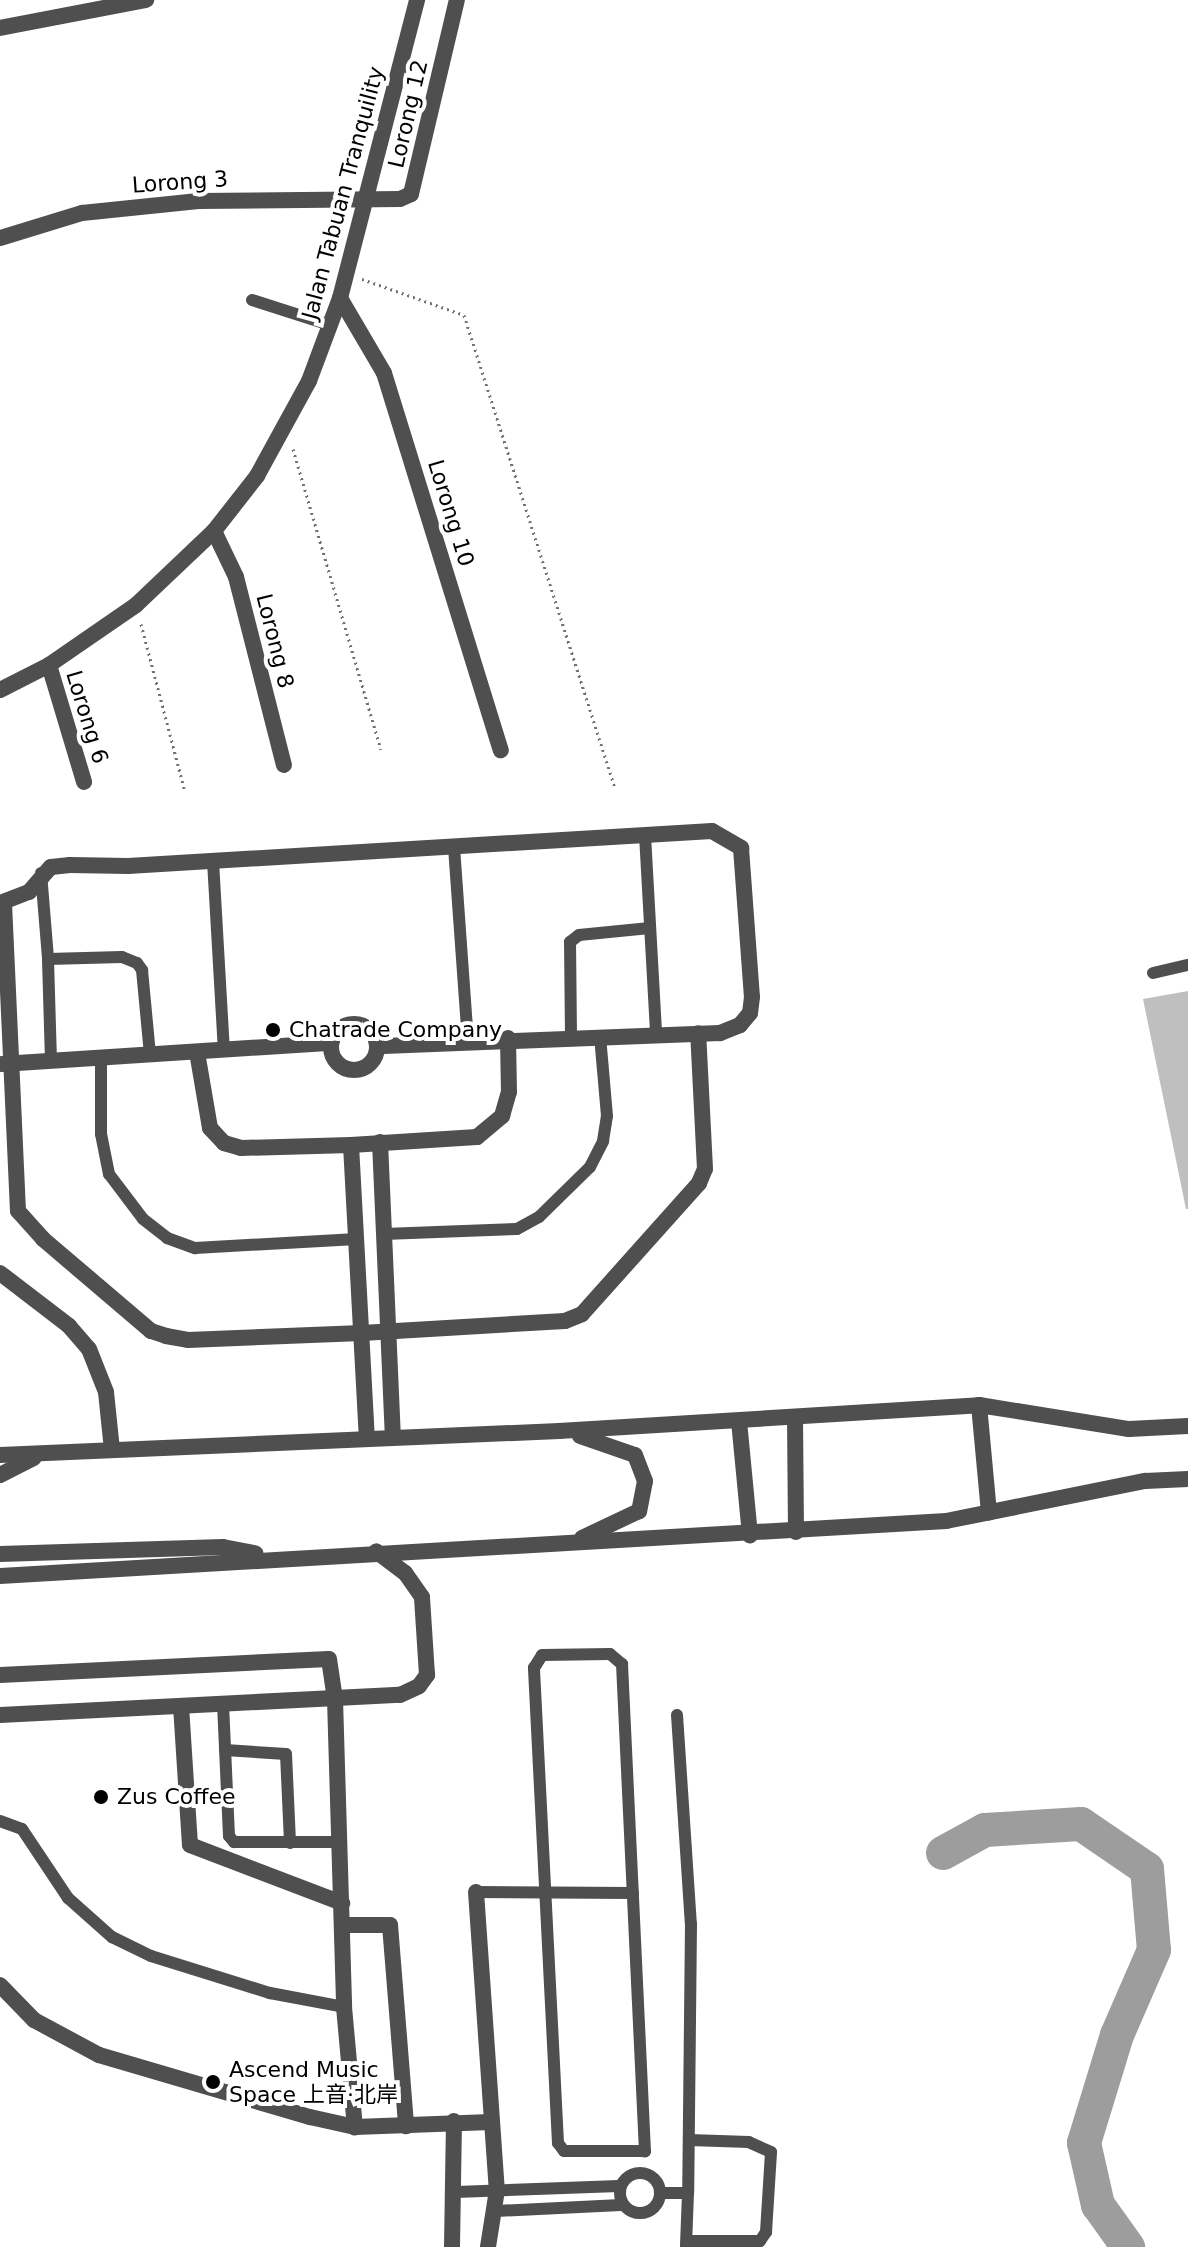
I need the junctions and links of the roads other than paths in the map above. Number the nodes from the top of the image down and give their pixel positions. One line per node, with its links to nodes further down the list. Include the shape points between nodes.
1 (146, 0): 4 (street)
2 (417, 0): 5 (street, Jalan Tabuan Tranquility)
3 (457, 0): 5 (street, Lorong 12, via 411,194)
4 (0, 28)
5 (368, 199): 6 (street, Lorong 3, via 198,201 97,211); 7 (street, Jalan Tabuan Tranquility)
6 (0, 238)
7 (340, 298): 9 (street, Jalan Tabuan Tranquility); 13 (street, Lorong 10, via 384,373)
8 (252, 300): 9 (lane)
9 (330, 325): 10 (street, Jalan Tabuan Tranquility, via 280,438)
10 (214, 531): 11 (street, Jalan Tabuan Tranquility, via 136,605); 14 (street, Lorong 8, via 236,577)
11 (49, 665): 12 (street, Jalan Tabuan Tranquility); 15 (street, Lorong 6)
12 (0, 690)
13 (501, 750)
14 (284, 765)
15 (84, 782)
16 (645, 835): 17 (street); 21 (lane); 25 (street, via 712,831 732,838 741,848 750,1013 720,1033)
17 (454, 847): 18 (street); 30 (lane)
18 (213, 861): 19 (street, via 70,865); 33 (lane)
19 (41, 873): 20 (street, via 29,892); 22 (lane)
20 (2, 903): 38 (street)
21 (650, 928): 26 (lane); 27 (lane, via 579,935 570,942)
22 (48, 959): 35 (lane, via 122,957 137,963); 37 (lane)
23 (1188, 965): 24 (lane)
24 (1153, 973)
25 (698, 1033): 26 (street); 44 (street, via 705,1169 699,1183 595,1305 565,1321)
26 (656, 1034): 28 (street)
27 (571, 1036): 28 (street); 29 (street)
28 (600, 1036): 41 (lane, via 607,1116 603,1141 590,1167 539,1217 517,1229)
29 (508, 1038): 30 (street); 39 (street, via 509,1092 502,1116 491,1128 477,1137)
30 (468, 1040): 32 (street)
31 (331, 1043): 32 (street, via 339,1029 355,1023 370,1030); 32 (street, via 337,1063 353,1070 368,1065); 33 (street)
32 (377, 1046)
33 (224, 1050): 34 (street)
34 (197, 1052): 35 (street); 40 (street, via 210,1128 224,1143 241,1148)
35 (150, 1054): 36 (street)
36 (101, 1057): 37 (street); 42 (lane, via 101,1134 109,1174 143,1219 167,1238 195,1248)
37 (51, 1061): 38 (street)
38 (6, 1064): 45 (street, via 18,1211 43,1239 151,1331 188,1340)
39 (380, 1142): 40 (street); 41 (street)
40 (351, 1145): 42 (street)
41 (384, 1234): 44 (street)
42 (357, 1239): 45 (street)
43 (0, 1273): 53 (street, via 69,1326 89,1349 106,1392)
44 (387, 1330): 45 (street); 51 (street)
45 (362, 1333): 52 (street)
46 (979, 1405): 47 (street); 49 (street, via 1129,1429); 58 (street)
47 (795, 1417): 48 (street); 59 (street)
48 (739, 1421): 50 (street); 60 (street)
49 (1188, 1426)
50 (559, 1431): 51 (street); 61 (street, via 635,1455 645,1481 639,1511 615,1527)
51 (393, 1437): 52 (street)
52 (367, 1439): 53 (street)
53 (112, 1450): 54 (street)
54 (46, 1453): 55 (street); 56 (street)
55 (0, 1455)
56 (0, 1475)
57 (1188, 1479): 58 (street, via 1145,1481)
58 (989, 1513): 59 (street)
59 (796, 1532): 60 (street)
60 (750, 1535): 61 (street)
61 (567, 1544): 62 (street)
62 (376, 1551): 64 (street); 67 (street, via 405,1573 422,1597 427,1675 400,1695)
63 (0, 1554): 64 (street, via 223,1547)
64 (268, 1557): 65 (street)
65 (0, 1576)
66 (0, 1675): 67 (street, via 325,1658)
67 (335, 1699): 68 (street); 74 (street)
68 (223, 1704): 69 (street); 72 (lane)
69 (181, 1706): 70 (street); 79 (street, via 190,1845)
70 (0, 1715)
71 (677, 1715): 87 (lane, via 691,1924)
72 (225, 1750): 75 (lane, via 229,1836 244,1845); 75 (lane, via 286,1754)
73 (0, 1821): 82 (lane, via 22,1829 68,1898 112,1937 151,1956 270,1993)
74 (340, 1842): 75 (lane); 79 (street)
75 (290, 1843)
76 (476, 1892): 78 (lane); 84 (street)
77 (633, 1893): 78 (lane); 78 (lane, via 622,1664 610,1654 542,1655 534,1668); 88 (lane)
78 (546, 1894): 88 (lane, via 558,2143 564,2151)
79 (342, 1903): 80 (street)
80 (342, 1925): 82 (street); 85 (street, via 390,1925)
81 (0, 1985): 86 (street, via 34,2020 99,2055)
82 (344, 2007): 86 (street)
83 (454, 2121): 84 (street); 85 (street); 92 (street)
84 (491, 2122): 91 (street)
85 (406, 2126): 86 (street)
86 (355, 2127)
87 (689, 2140): 94 (lane); 97 (lane, via 749,2142 771,2152 766,2232 760,2241)
88 (645, 2151): 89 (lane)
89 (645, 2172): 90 (lane, via 630,2174); 93 (lane, via 658,2181)
90 (619, 2186): 91 (lane); 95 (lane)
91 (497, 2190): 92 (lane); 96 (street)
92 (456, 2192): 98 (street)
93 (660, 2193): 94 (lane); 95 (lane, via 653,2210 635,2214)
94 (688, 2193): 97 (lane)
95 (621, 2205): 96 (lane)
96 (496, 2211): 99 (street)
97 (686, 2244)
98 (452, 2247)
99 (488, 2247)

